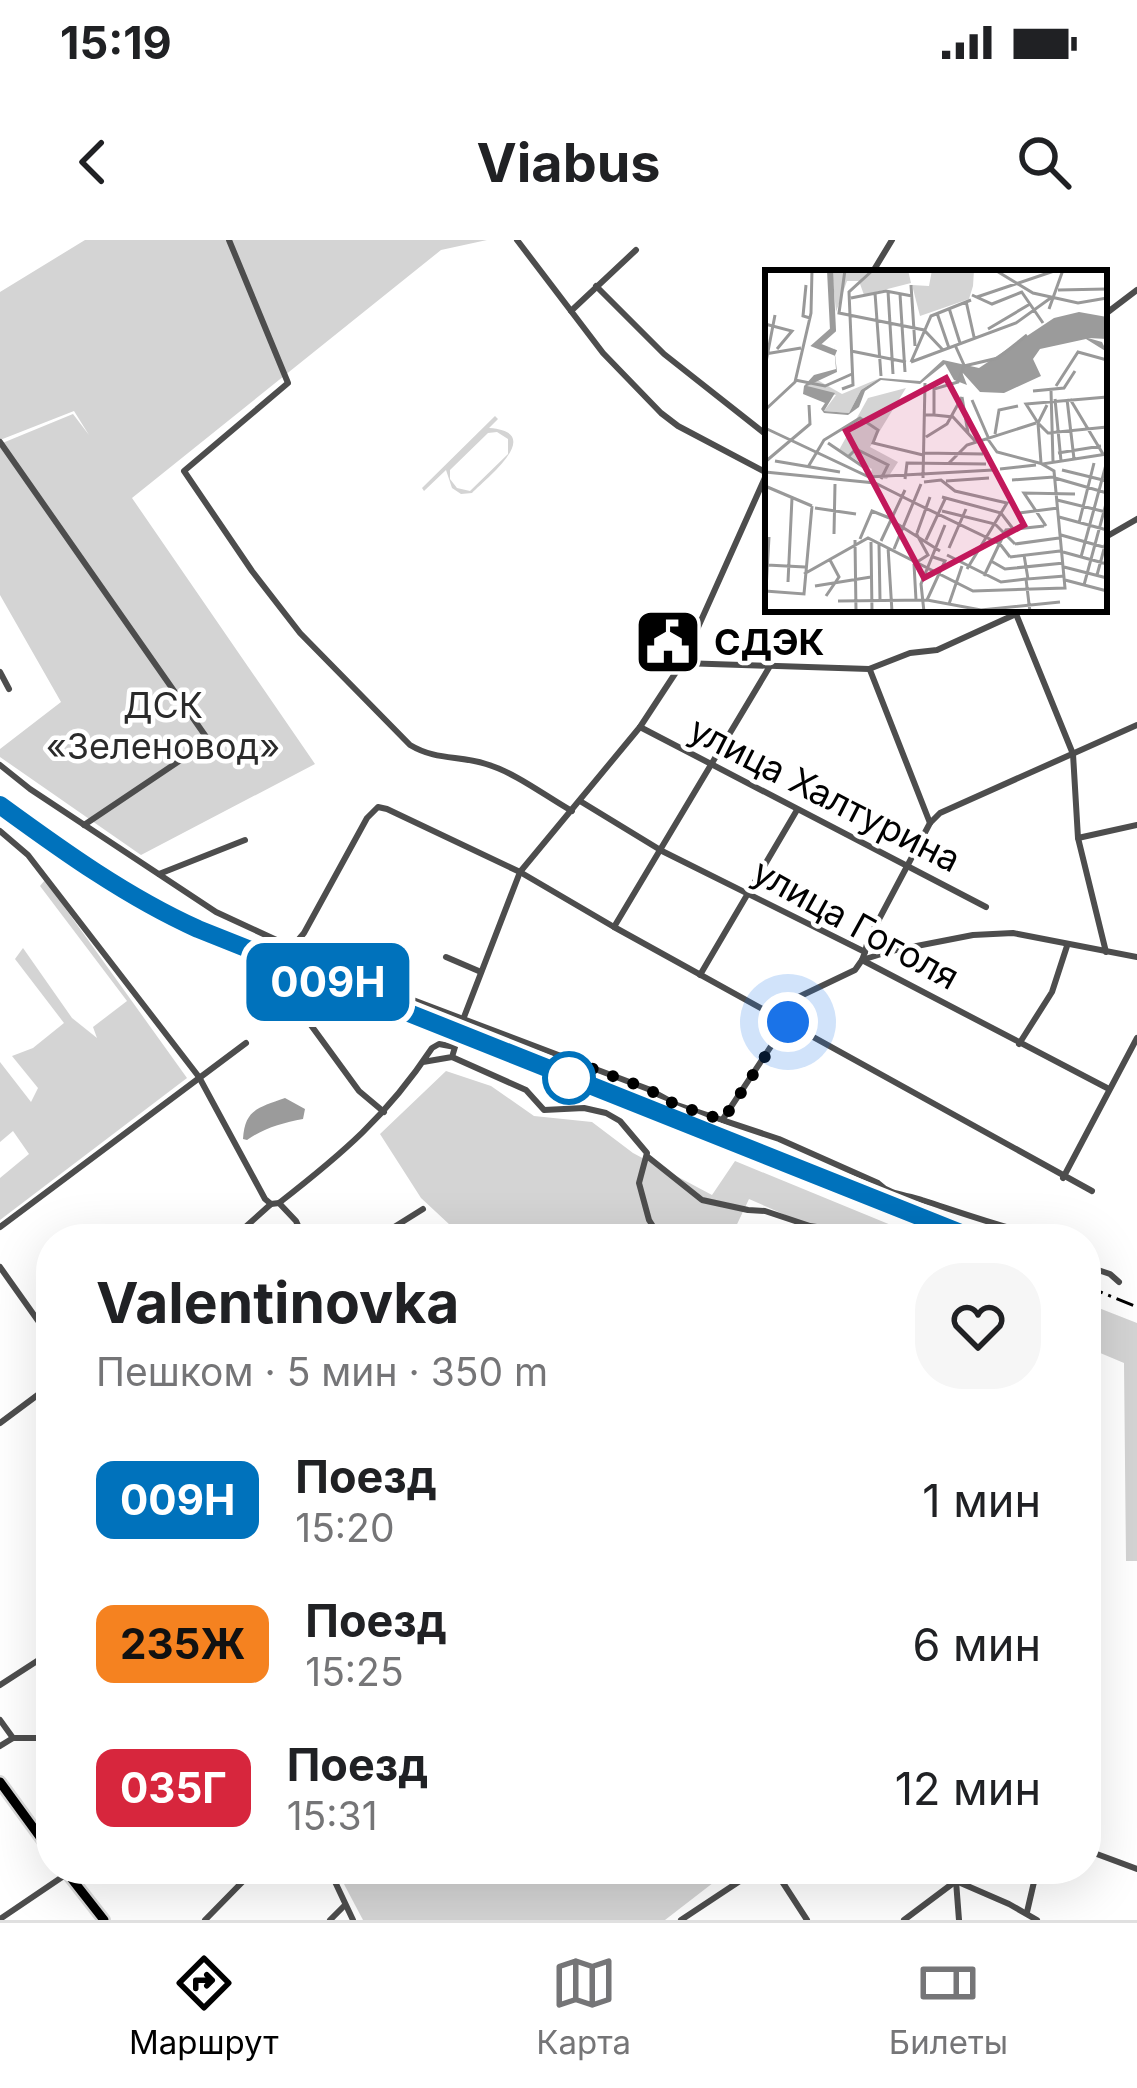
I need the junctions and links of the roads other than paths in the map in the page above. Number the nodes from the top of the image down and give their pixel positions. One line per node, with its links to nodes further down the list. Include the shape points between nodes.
1 (229, 240): 30 (street, via 288,383 184,471 300,632 410,745 497,767)
2 (517, 240): 8 (street)
3 (892, 240): 5 (street)
4 (635, 250): 6 (street)
5 (874, 270)
6 (596, 286): 8 (street); 10 (street, via 664,354)
7 (1137, 290): 9 (street)
8 (571, 311): 12 (street, via 670,421)
9 (1107, 313)
10 (765, 434)
11 (0, 442): 32 (street, via 209,741)
12 (765, 470)
13 (765, 479): 18 (street)
14 (1137, 518): 15 (street)
15 (1107, 536)
16 (1014, 612): 20 (street, via 938,650)
17 (1016, 612): 25 (street)
18 (682, 663): 19 (street); 24 (street)
19 (770, 666): 20 (street); 26 (street)
20 (869, 669): 31 (street)
21 (0, 673): 22 (street)
22 (8, 689)
23 (1137, 725): 25 (street)
24 (640, 727): 26 (street, улица Халтурина); 28 (street)
25 (1073, 754): 31 (street); 35 (street)
26 (709, 765): 29 (street, улица Халтурина); 37 (street)
27 (0, 766): 32 (street)
28 (580, 800): 30 (street); 37 (street, улица Гоголя)
29 (797, 810): 38 (street, улица Халтурина); 41 (street)
30 (572, 811): 39 (street)
31 (930, 823): 38 (street)
32 (84, 825): 40 (street)
33 (1137, 825): 35 (street)
34 (0, 831): 61 (street, via 28,855)
35 (1078, 838): 46 (street)
36 (244, 840): 40 (street)
37 (662, 850): 41 (street, улица Гоголя); 43 (street)
38 (908, 868): 42 (street, улица Халтурина); 47 (street)
39 (520, 872): 43 (street); 44 (street, via 378,807); 50 (street)
40 (158, 874): 44 (street, via 216,912)
41 (747, 893): 47 (street, улица Гоголя); 51 (street)
42 (986, 907)
43 (614, 927): 51 (street)
44 (292, 946): 54 (street)
45 (1067, 946): 46 (street); 47 (street, via 1013,933); 58 (street, via 1052,992)
46 (1106, 952): 49 (street)
47 (864, 956): 53 (street, via 855,970); 58 (street, улица Гоголя)
48 (446, 957): 50 (street)
49 (1137, 957)
50 (481, 972): 54 (street)
51 (700, 975): 53 (street)
52 (286, 991): 63 (street, via 359,1091)
53 (767, 1012): 55 (street)
54 (464, 1017): 64 (street)
55 (788, 1022): 64 (street); 66 (street)
56 (1137, 1038): 62 (street)
57 (246, 1043): 61 (street)
58 (1019, 1044): 62 (street, улица Гоголя)
59 (452, 1057): 60 (street); 60 (street, via 455,1047 439,1044); 65 (street, via 526,1090 544,1110 612,1116)
60 (423, 1062): 63 (street)
61 (199, 1077): 68 (street, via 264,1198); 76 (street)
62 (1109, 1089): 66 (street)
63 (385, 1112): 68 (street)
64 (723, 1120): 75 (street, via 890,1193)
65 (648, 1157): 73 (street, via 639,1180); 74 (street, via 702,1200)
66 (1063, 1178): 67 (street)
67 (1091, 1191)
68 (275, 1203): 70 (street); 71 (street)
69 (423, 1209): 72 (street)
70 (250, 1224)
71 (297, 1224)
72 (400, 1224)
73 (652, 1224)
74 (804, 1224)
75 (992, 1224)
76 (0, 1227)
77 (0, 1267): 80 (street)
78 (1101, 1271): 79 (street)
79 (1119, 1282)
80 (36, 1318)
81 (36, 1396): 82 (street)
82 (0, 1423)
83 (36, 1662): 84 (street)
84 (0, 1685)
85 (0, 1720): 86 (street)
86 (13, 1738): 87 (street); 88 (street)
87 (36, 1738)
88 (0, 1746)
89 (0, 1782): 90 (main road)
90 (36, 1831)
91 (1101, 1856): 92 (street)
92 (1137, 1869)
93 (50, 1884): 105 (street)
94 (78, 1884): 106 (main road)
95 (240, 1884): 107 (street)
96 (336, 1884): 103 (street)
97 (735, 1884): 110 (street)
98 (784, 1884): 111 (street)
99 (952, 1884): 112 (street)
100 (956, 1884): 113 (street)
101 (962, 1884): 104 (street)
102 (1033, 1884): 104 (street)
103 (346, 1905): 108 (street); 109 (street)
104 (1026, 1914): 114 (street)
105 (0, 1919)
106 (104, 1920)
107 (205, 1920)
108 (330, 1920)
109 (353, 1920)
110 (681, 1920)
111 (807, 1920)
112 (904, 1920)
113 (959, 1920)
114 (1036, 1920)

